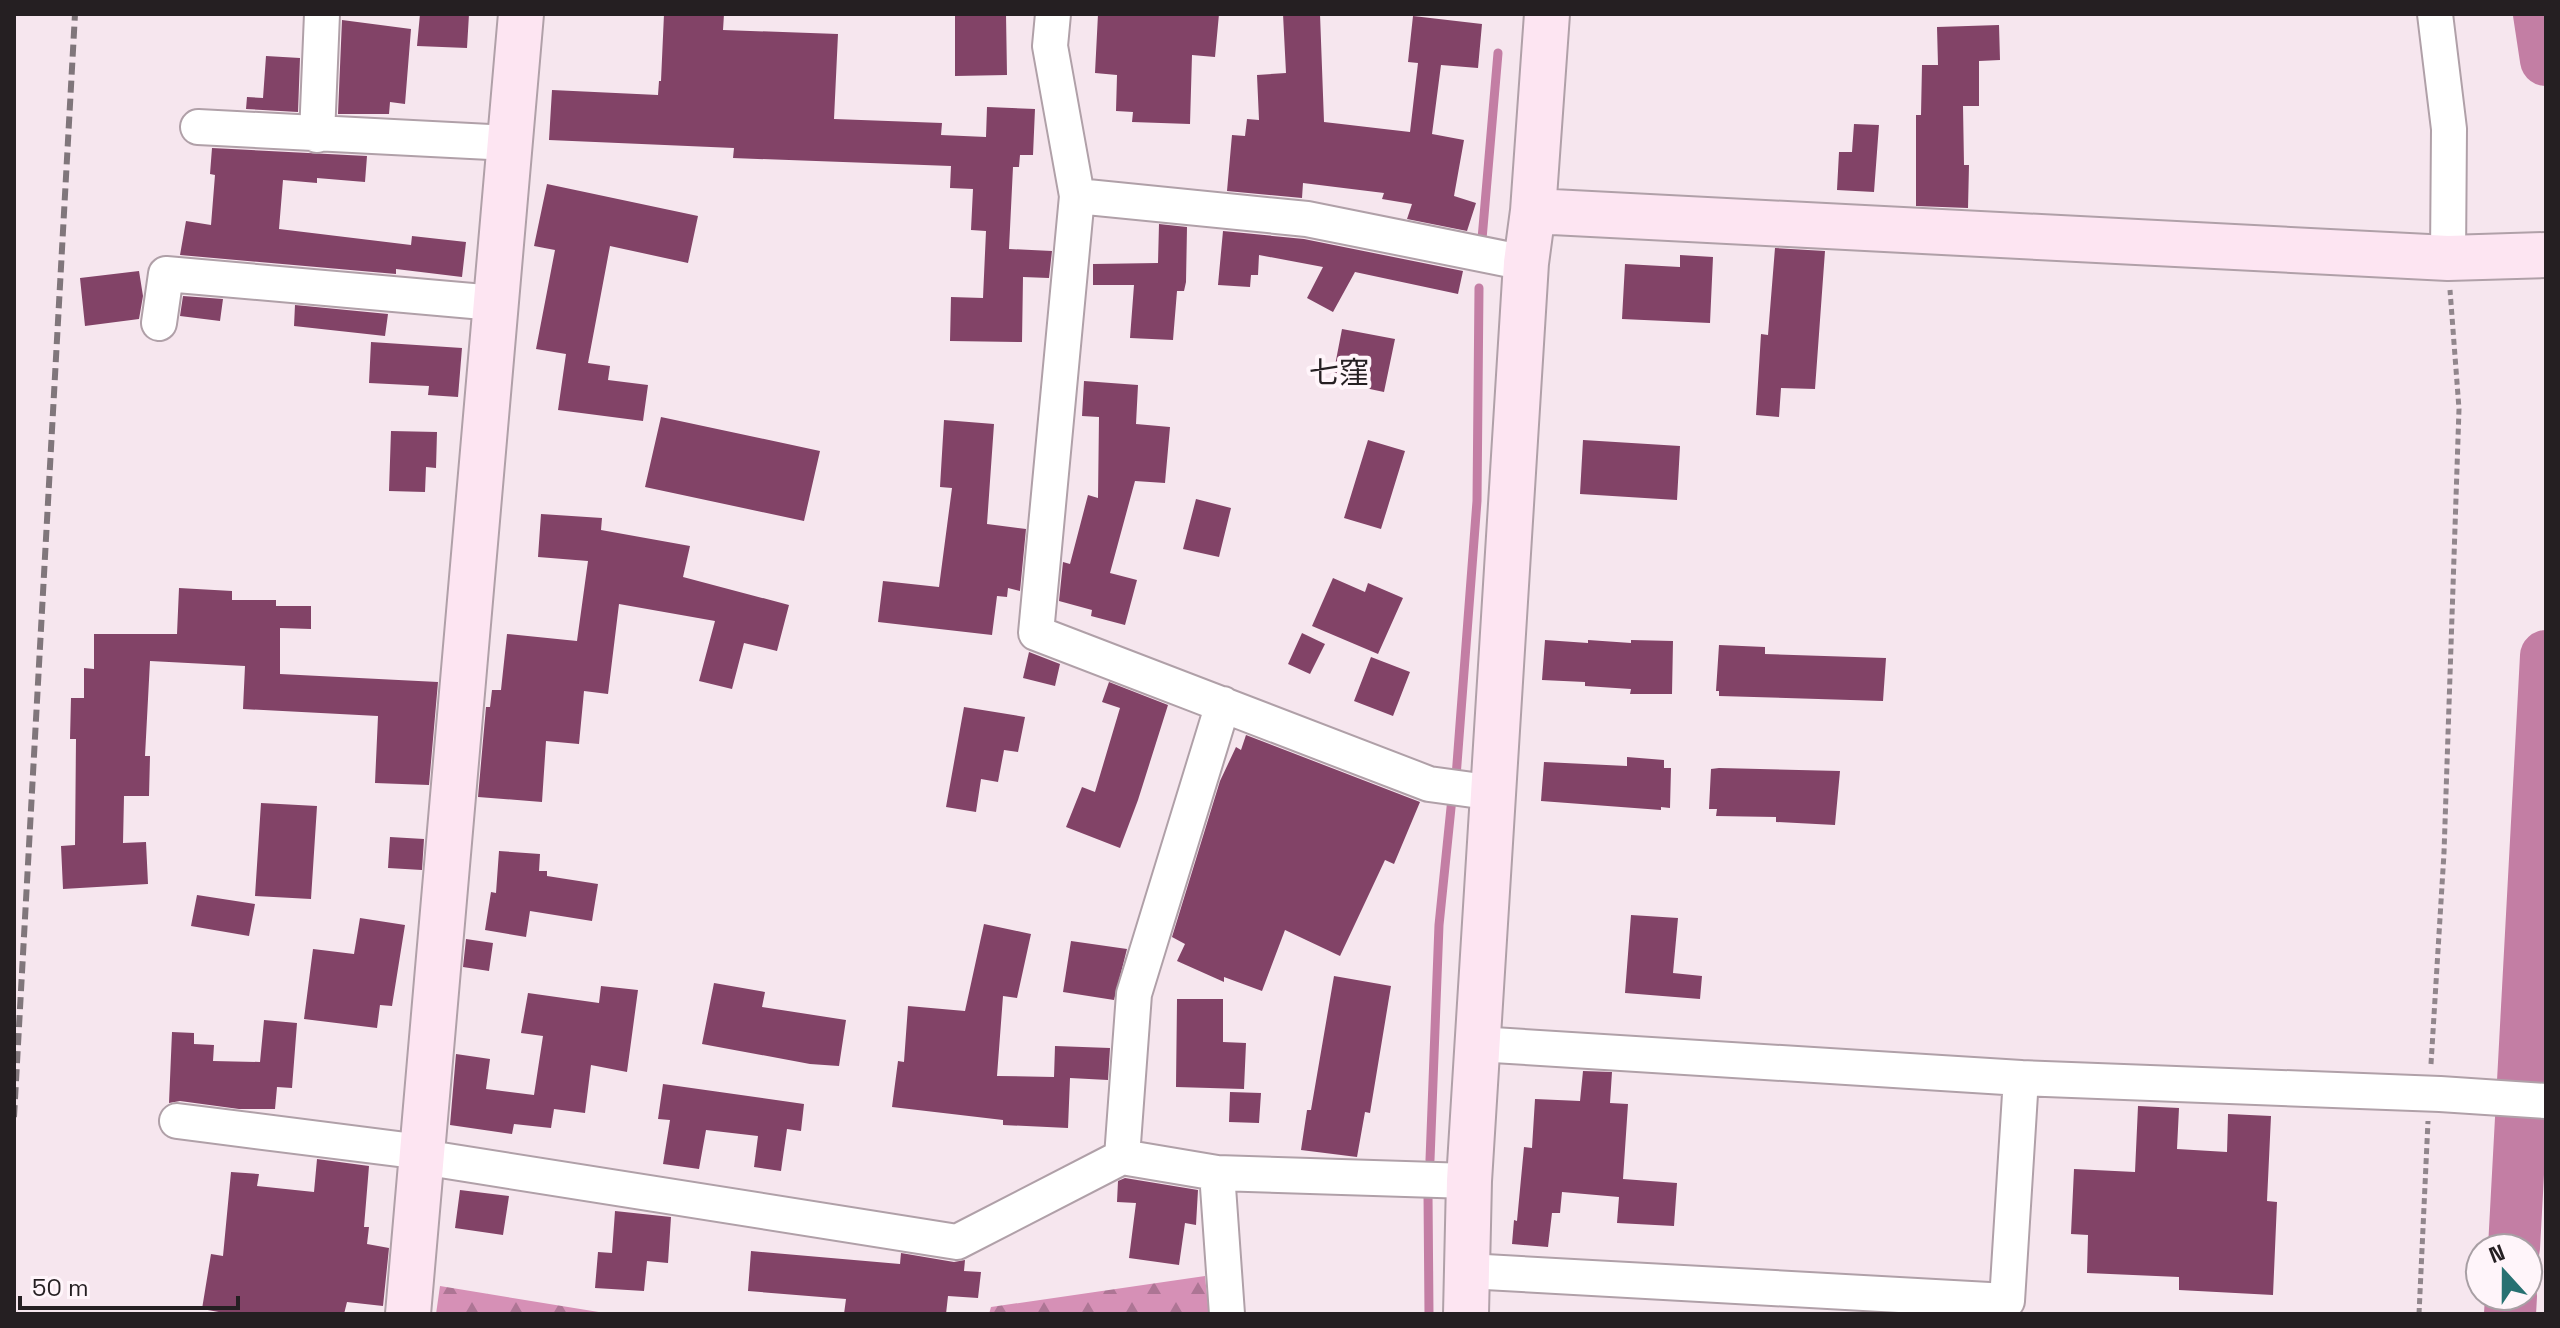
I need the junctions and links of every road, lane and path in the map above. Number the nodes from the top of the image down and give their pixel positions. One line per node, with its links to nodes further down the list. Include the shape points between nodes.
1 (322, 14): 7 (street)
2 (521, 14): 8 (street)
3 (1053, 14): 9 (street, via 1050,46)
4 (1547, 14): 10 (street)
5 (2435, 14): 12 (street, via 2449,129)
6 (198, 127): 7 (street)
7 (317, 135): 8 (street)
8 (510, 143): 14 (street)
9 (1077, 196): 13 (street, via 1307,219); 16 (street, via 1036,633)
10 (1533, 211): 12 (street); 13 (street)
11 (2546, 255): 12 (street)
12 (2453, 258): 20 (path, via 2459,409)
13 (1526, 263): 17 (street)
14 (495, 303): 15 (street, via 166,274); 23 (street)
15 (159, 323)
16 (1223, 704): 17 (street, via 1429,784); 24 (street, via 1134,994)
17 (1495, 793): 18 (street)
18 (1477, 1044): 19 (street); 26 (street)
19 (2021, 1078): 20 (street); 27 (street, via 2007,1301)
20 (2435, 1094): 21 (street); 31 (path)
21 (2546, 1101)
22 (177, 1121): 23 (street, via 406,1150)
23 (422, 1157): 24 (street, via 957,1242); 28 (street)
24 (1122, 1157): 25 (street)
25 (1217, 1173): 26 (street); 29 (street)
26 (1469, 1181): 27 (street)
27 (1467, 1271): 30 (street)
28 (408, 1314)
29 (1227, 1314)
30 (1466, 1314)
31 (2419, 1314)

